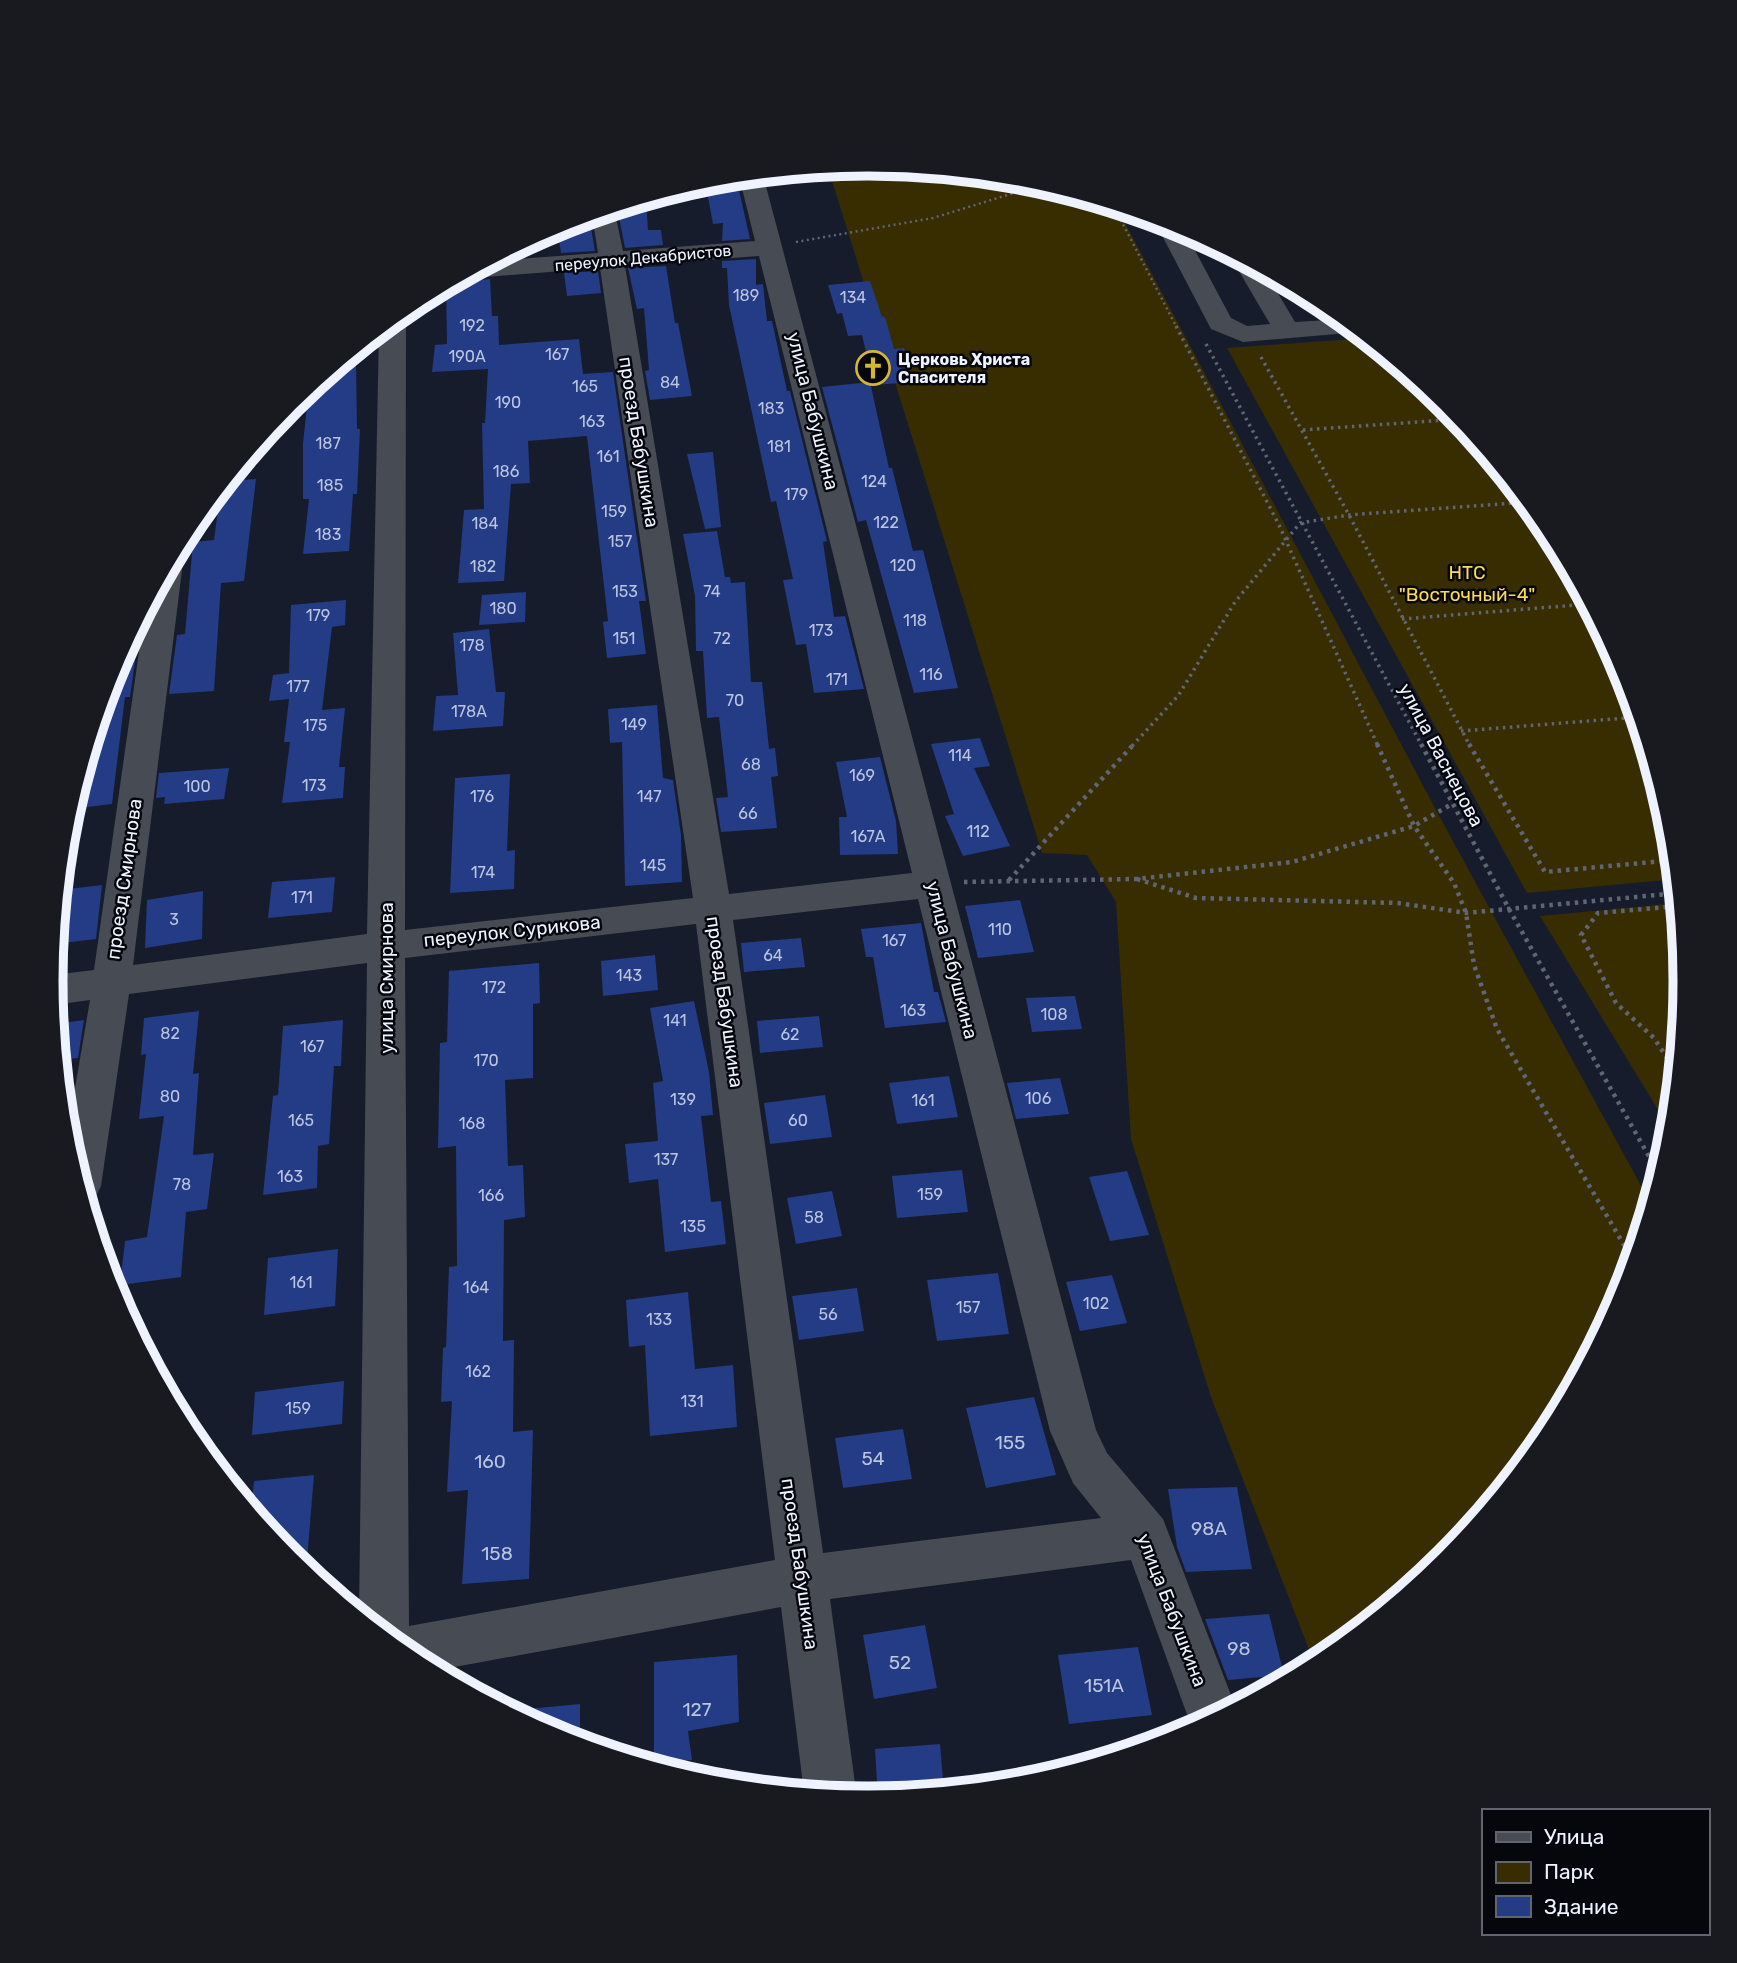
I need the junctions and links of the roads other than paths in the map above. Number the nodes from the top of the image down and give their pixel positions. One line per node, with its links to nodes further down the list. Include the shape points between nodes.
1 (754, 184): 4 (street, улица Бабушкина)
2 (605, 221): 5 (street, проезд Бабушкина)
3 (1174, 236): 9 (street, via 1220,323 1243,334)
4 (771, 247): 5 (street, переулок Декабристов); 12 (street, улица Бабушкина)
5 (611, 261): 6 (street, переулок Декабристов); 13 (street, проезд Бабушкина)
6 (494, 269)
7 (1254, 275): 9 (street)
8 (1338, 327): 9 (street)
9 (1287, 331)
10 (393, 332): 14 (street, улица Смирнова)
11 (163, 594): 15 (street, проезд Смирнова)
12 (932, 884): 13 (street, переулок Сурикова); 18 (street, улица Бабушкина, via 1073,1431 1090,1468)
13 (713, 909): 14 (street, переулок Сурикова); 19 (street, проезд Бабушкина)
14 (386, 946): 15 (street, переулок Сурикова); 20 (street, улица Смирнова)
15 (110, 982): 16 (street, переулок Сурикова); 17 (street, проезд Смирнова)
16 (63, 988)
17 (83, 1162)
18 (1146, 1535): 19 (street); 22 (street, улица Бабушкина)
19 (802, 1579): 21 (street); 23 (street, проезд Бабушкина)
20 (384, 1625)
21 (418, 1649)
22 (1211, 1710)
23 (830, 1786)

